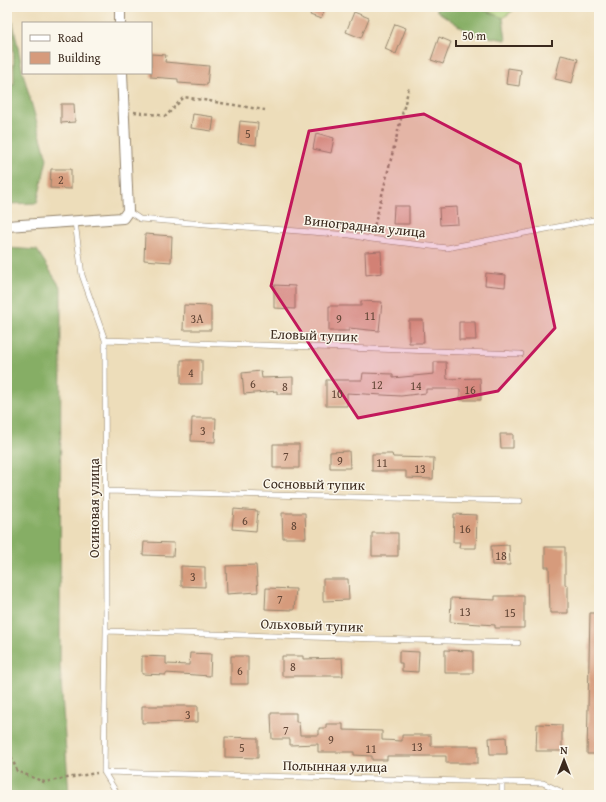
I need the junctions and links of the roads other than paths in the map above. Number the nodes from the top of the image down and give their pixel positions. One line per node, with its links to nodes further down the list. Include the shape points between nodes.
1 (120, 7): 2 (street)
2 (120, 22)
3 (122, 74): 4 (street)
4 (128, 211): 5 (lane, Виноградная улица, via 140,219 350,235 447,248); 6 (street, via 123,218)
5 (599, 219)
6 (75, 222): 7 (street); 8 (lane, Осиновая улица, via 82,275)
7 (7, 226)
8 (105, 340): 9 (lane, Еловый тупик); 10 (lane, Осиновая улица)
9 (521, 354)
10 (106, 491): 11 (lane, Сосновый тупик); 12 (lane, Осиновая улица)
11 (520, 501)
12 (106, 631): 13 (lane, Ольховый тупик); 14 (lane, Осиновая улица)
13 (518, 643)
14 (104, 772): 15 (lane, Полынная улица); 16 (lane)
15 (502, 782): 17 (lane); 18 (lane, Полынная улица, via 543,782 560,791)
16 (118, 795)
17 (502, 795)
18 (560, 795)

